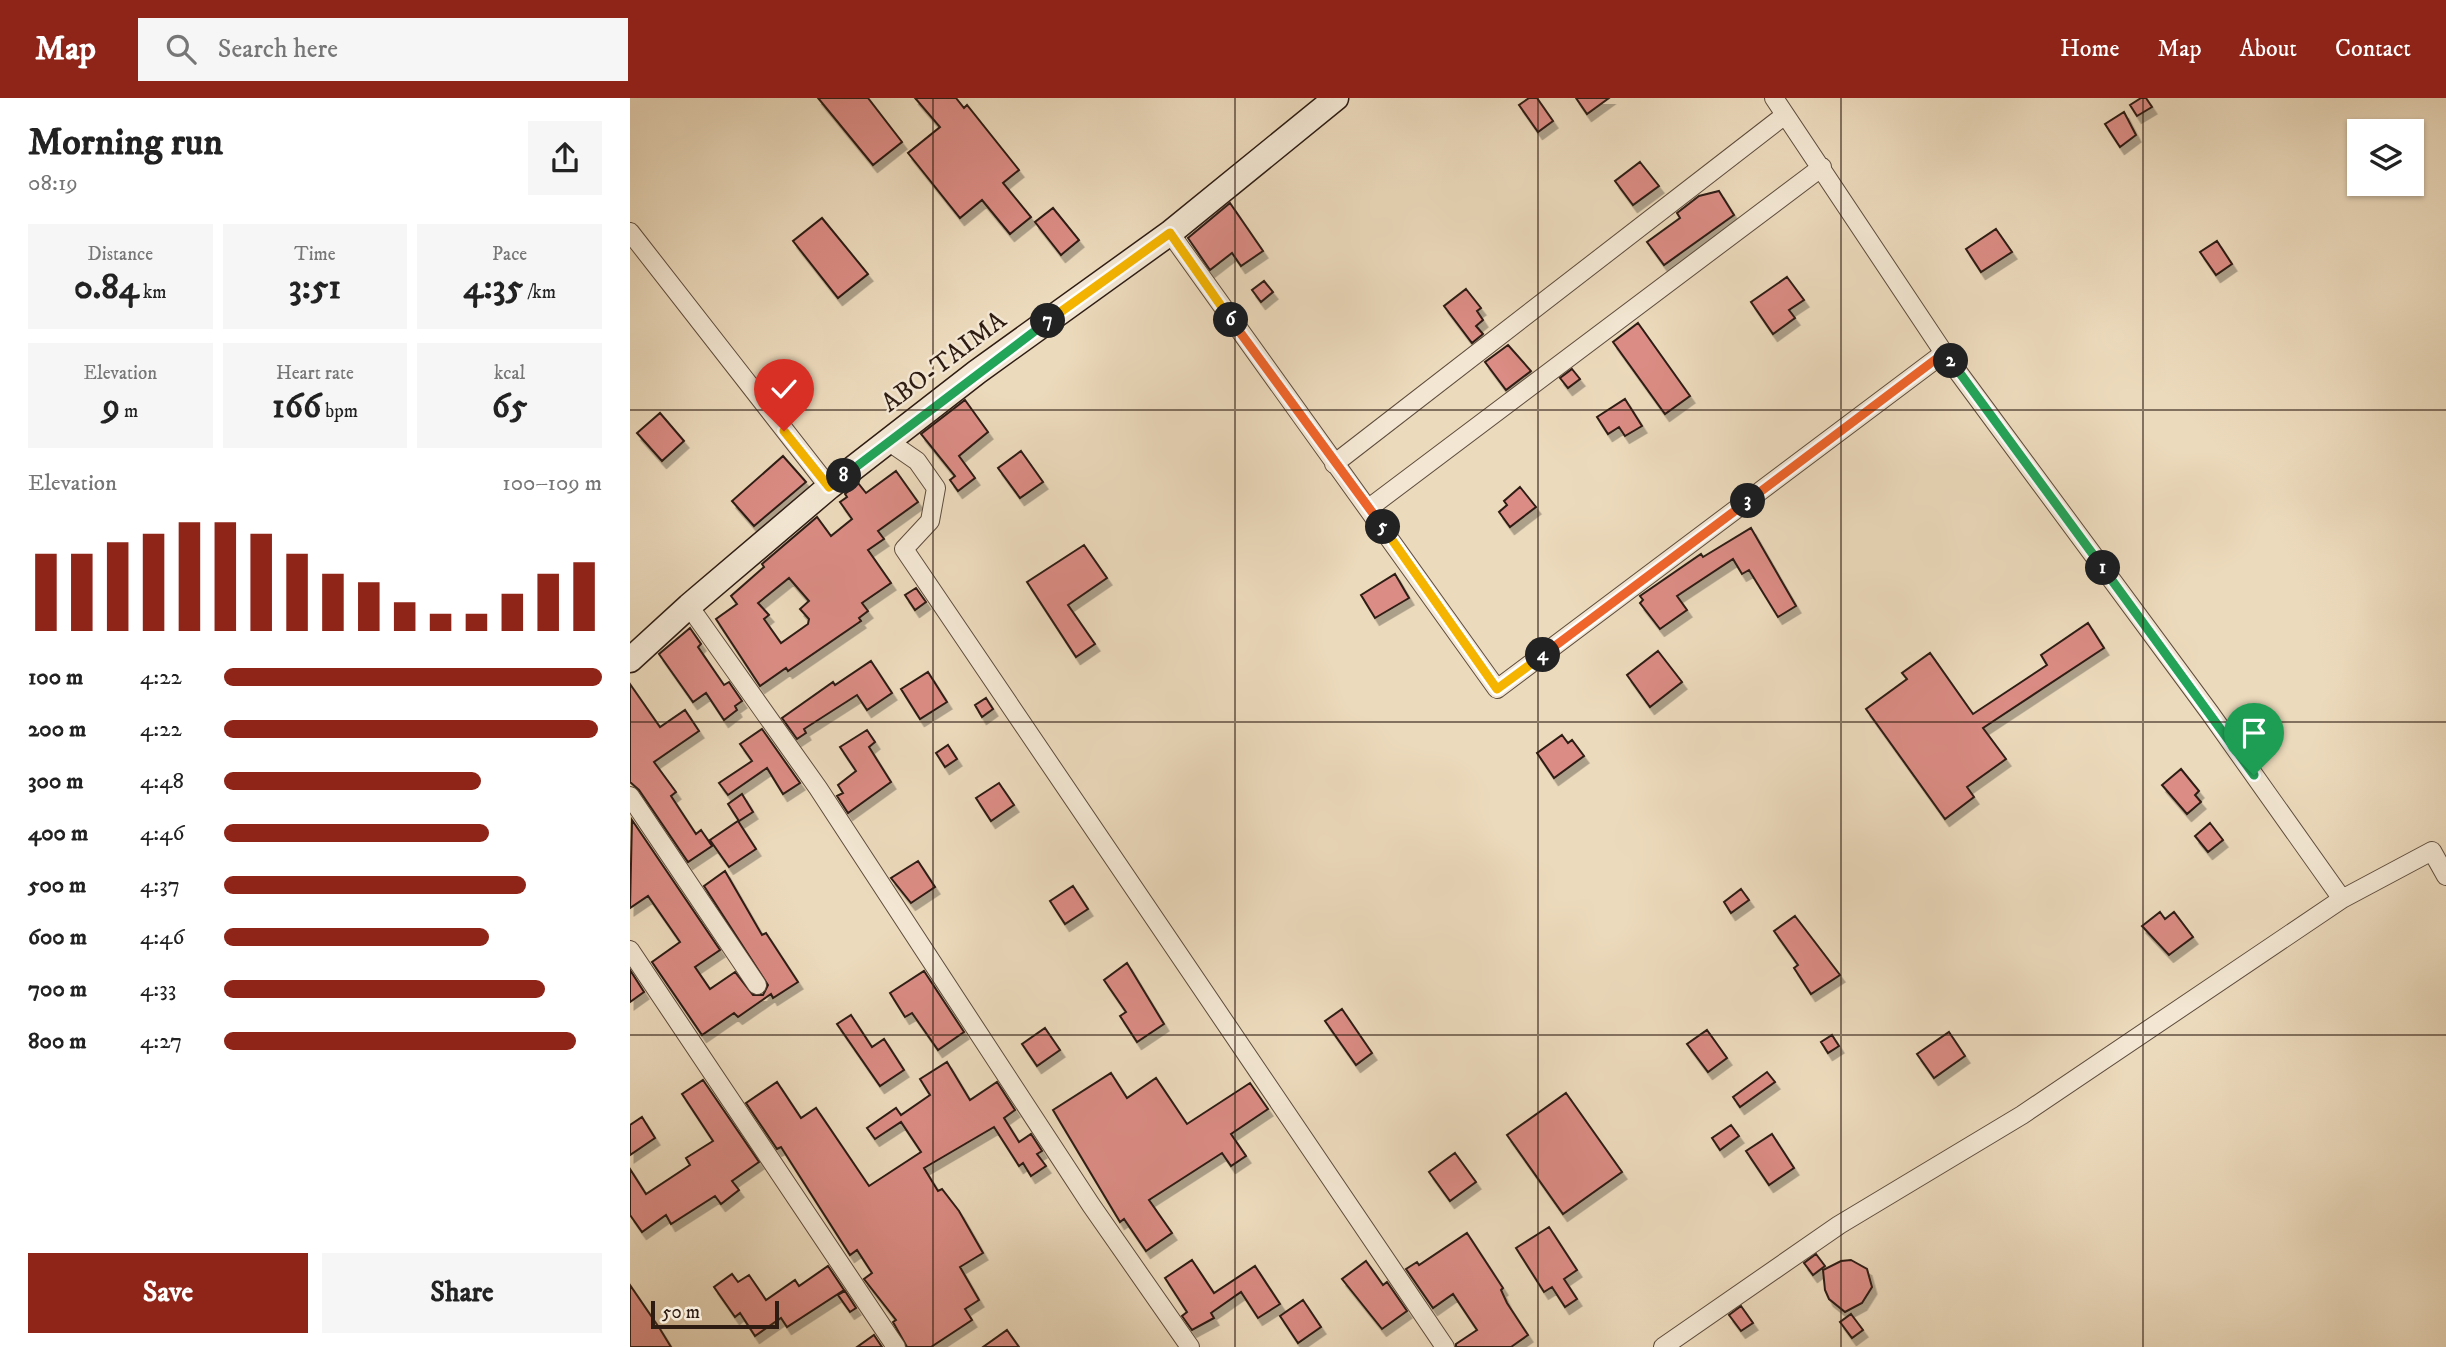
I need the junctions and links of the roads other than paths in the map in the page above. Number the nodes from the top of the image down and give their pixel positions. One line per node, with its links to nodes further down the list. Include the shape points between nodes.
1 (1336, 98): 6 (street, ABO-TAIMA)
2 (1774, 98): 3 (street)
3 (1785, 115): 4 (street); 9 (street)
4 (1822, 167): 7 (street); 11 (street)
5 (630, 232): 10 (street)
6 (1170, 233): 8 (street, ABO-TAIMA); 9 (street)
7 (1944, 353): 11 (street, via 1497,689); 16 (street)
8 (888, 441): 10 (street, ABO-TAIMA); 21 (street, via 917,461 936,488 930,521 904,549)
9 (1334, 464): 11 (street)
10 (829, 487): 12 (street, ABO-TAIMA)
11 (1369, 508)
12 (689, 606): 13 (street, ABO-TAIMA); 20 (street, via 818,788)
13 (630, 660)
14 (630, 796): 18 (street)
15 (2446, 876): 16 (street, via 2432,851)
16 (2342, 899): 22 (street, via 2022,1115 1839,1225)
17 (630, 950): 19 (street)
18 (757, 985)
19 (896, 1347)
20 (1189, 1347)
21 (1445, 1347)
22 (1663, 1347)

